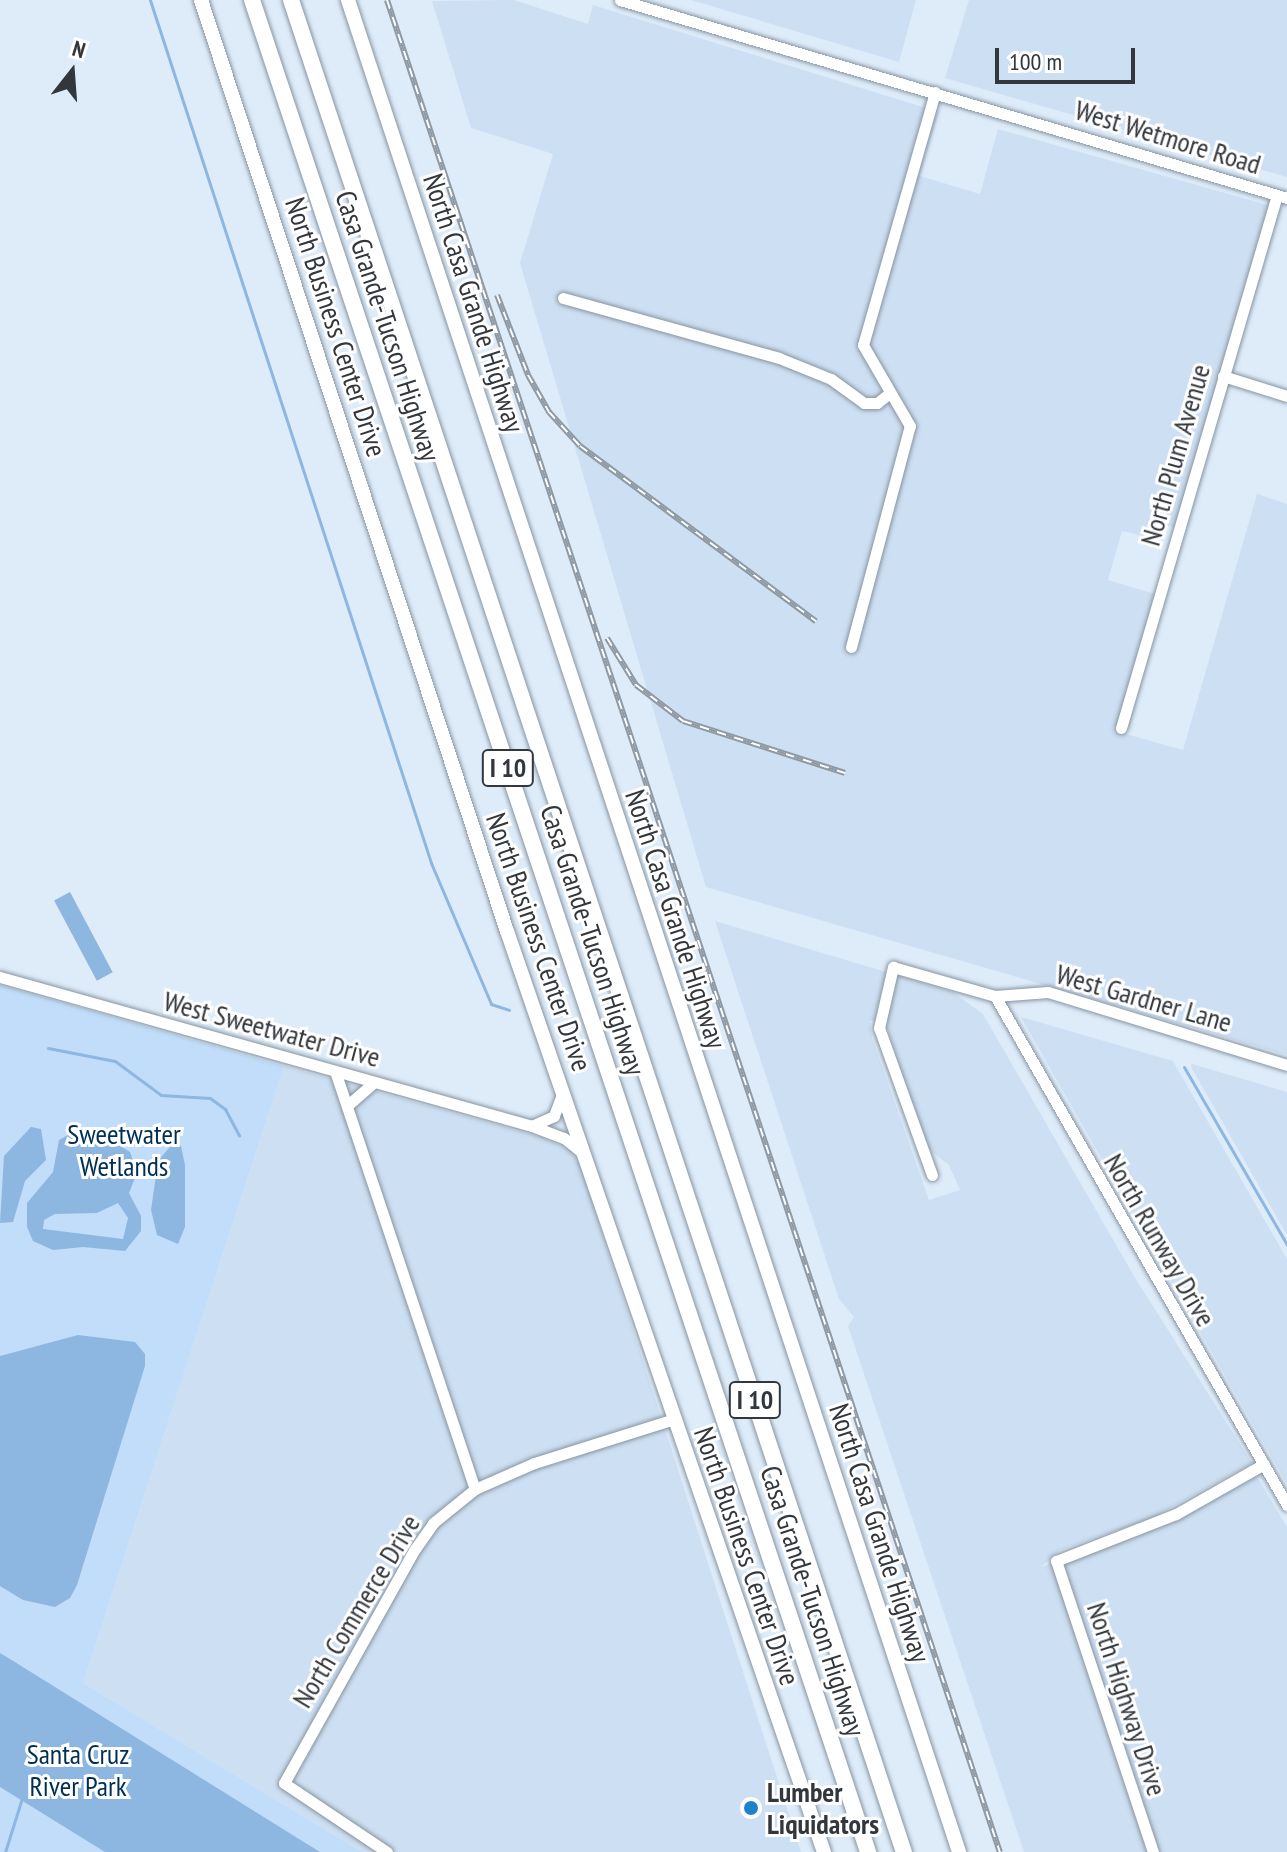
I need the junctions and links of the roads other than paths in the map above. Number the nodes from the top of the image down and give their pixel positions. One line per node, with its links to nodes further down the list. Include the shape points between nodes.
1 (201, 0): 19 (main road, North Business Center Drive)
2 (252, 0): 29 (highway, Casa Grande-Tucson Highway / I 10)
3 (291, 0): 28 (highway, Casa Grande-Tucson Highway / I 10)
4 (348, 0): 36 (main road, North Casa Grande Highway)
5 (620, 0): 6 (street, West Wetmore Road)
6 (935, 92): 7 (street, West Wetmore Road); 10 (street, via 863,345)
7 (1282, 196): 9 (street, North Plum Avenue)
8 (563, 298): 10 (street, via 779,358 831,379 864,403 877,403)
9 (1223, 376): 11 (street); 13 (street, North Plum Avenue)
10 (890, 393): 12 (street, via 910,426)
11 (1287, 396)
12 (851, 647)
13 (1121, 728)
14 (0, 977): 17 (street, West Sweetwater Drive)
15 (995, 996): 16 (street, West Gardner Lane, via 1048,992); 23 (street, West Gardner Lane, via 893,967 879,1028); 25 (street, North Runway Drive)
16 (1287, 1065)
17 (335, 1071): 18 (street, West Sweetwater Drive); 20 (street)
18 (374, 1082): 20 (street); 21 (street, West Sweetwater Drive)
19 (563, 1092): 21 (street, via 554,1116); 22 (main road, North Business Center Drive)
20 (349, 1104): 26 (street)
21 (532, 1126): 22 (street, West Sweetwater Drive, via 564,1138)
22 (584, 1154): 24 (main road, North Business Center Drive)
23 (932, 1175)
24 (671, 1420): 26 (street, North Commerce Drive, via 534,1463); 31 (main road, North Business Center Drive)
25 (1264, 1464): 27 (street, North Runway Drive); 37 (street, North Highway Drive, via 1176,1514 1056,1561)
26 (475, 1489): 30 (street, North Commerce Drive, via 433,1523 415,1549 284,1783)
27 (1287, 1505)
28 (875, 1762): 34 (highway, Casa Grande-Tucson Highway / I 10); 35 (highway)
29 (846, 1784): 32 (highway); 33 (highway, Casa Grande-Tucson Highway / I 10)
30 (387, 1852)
31 (824, 1852)
32 (862, 1852)
33 (868, 1852)
34 (904, 1852)
35 (913, 1852)
36 (959, 1852)
37 (1153, 1852)

